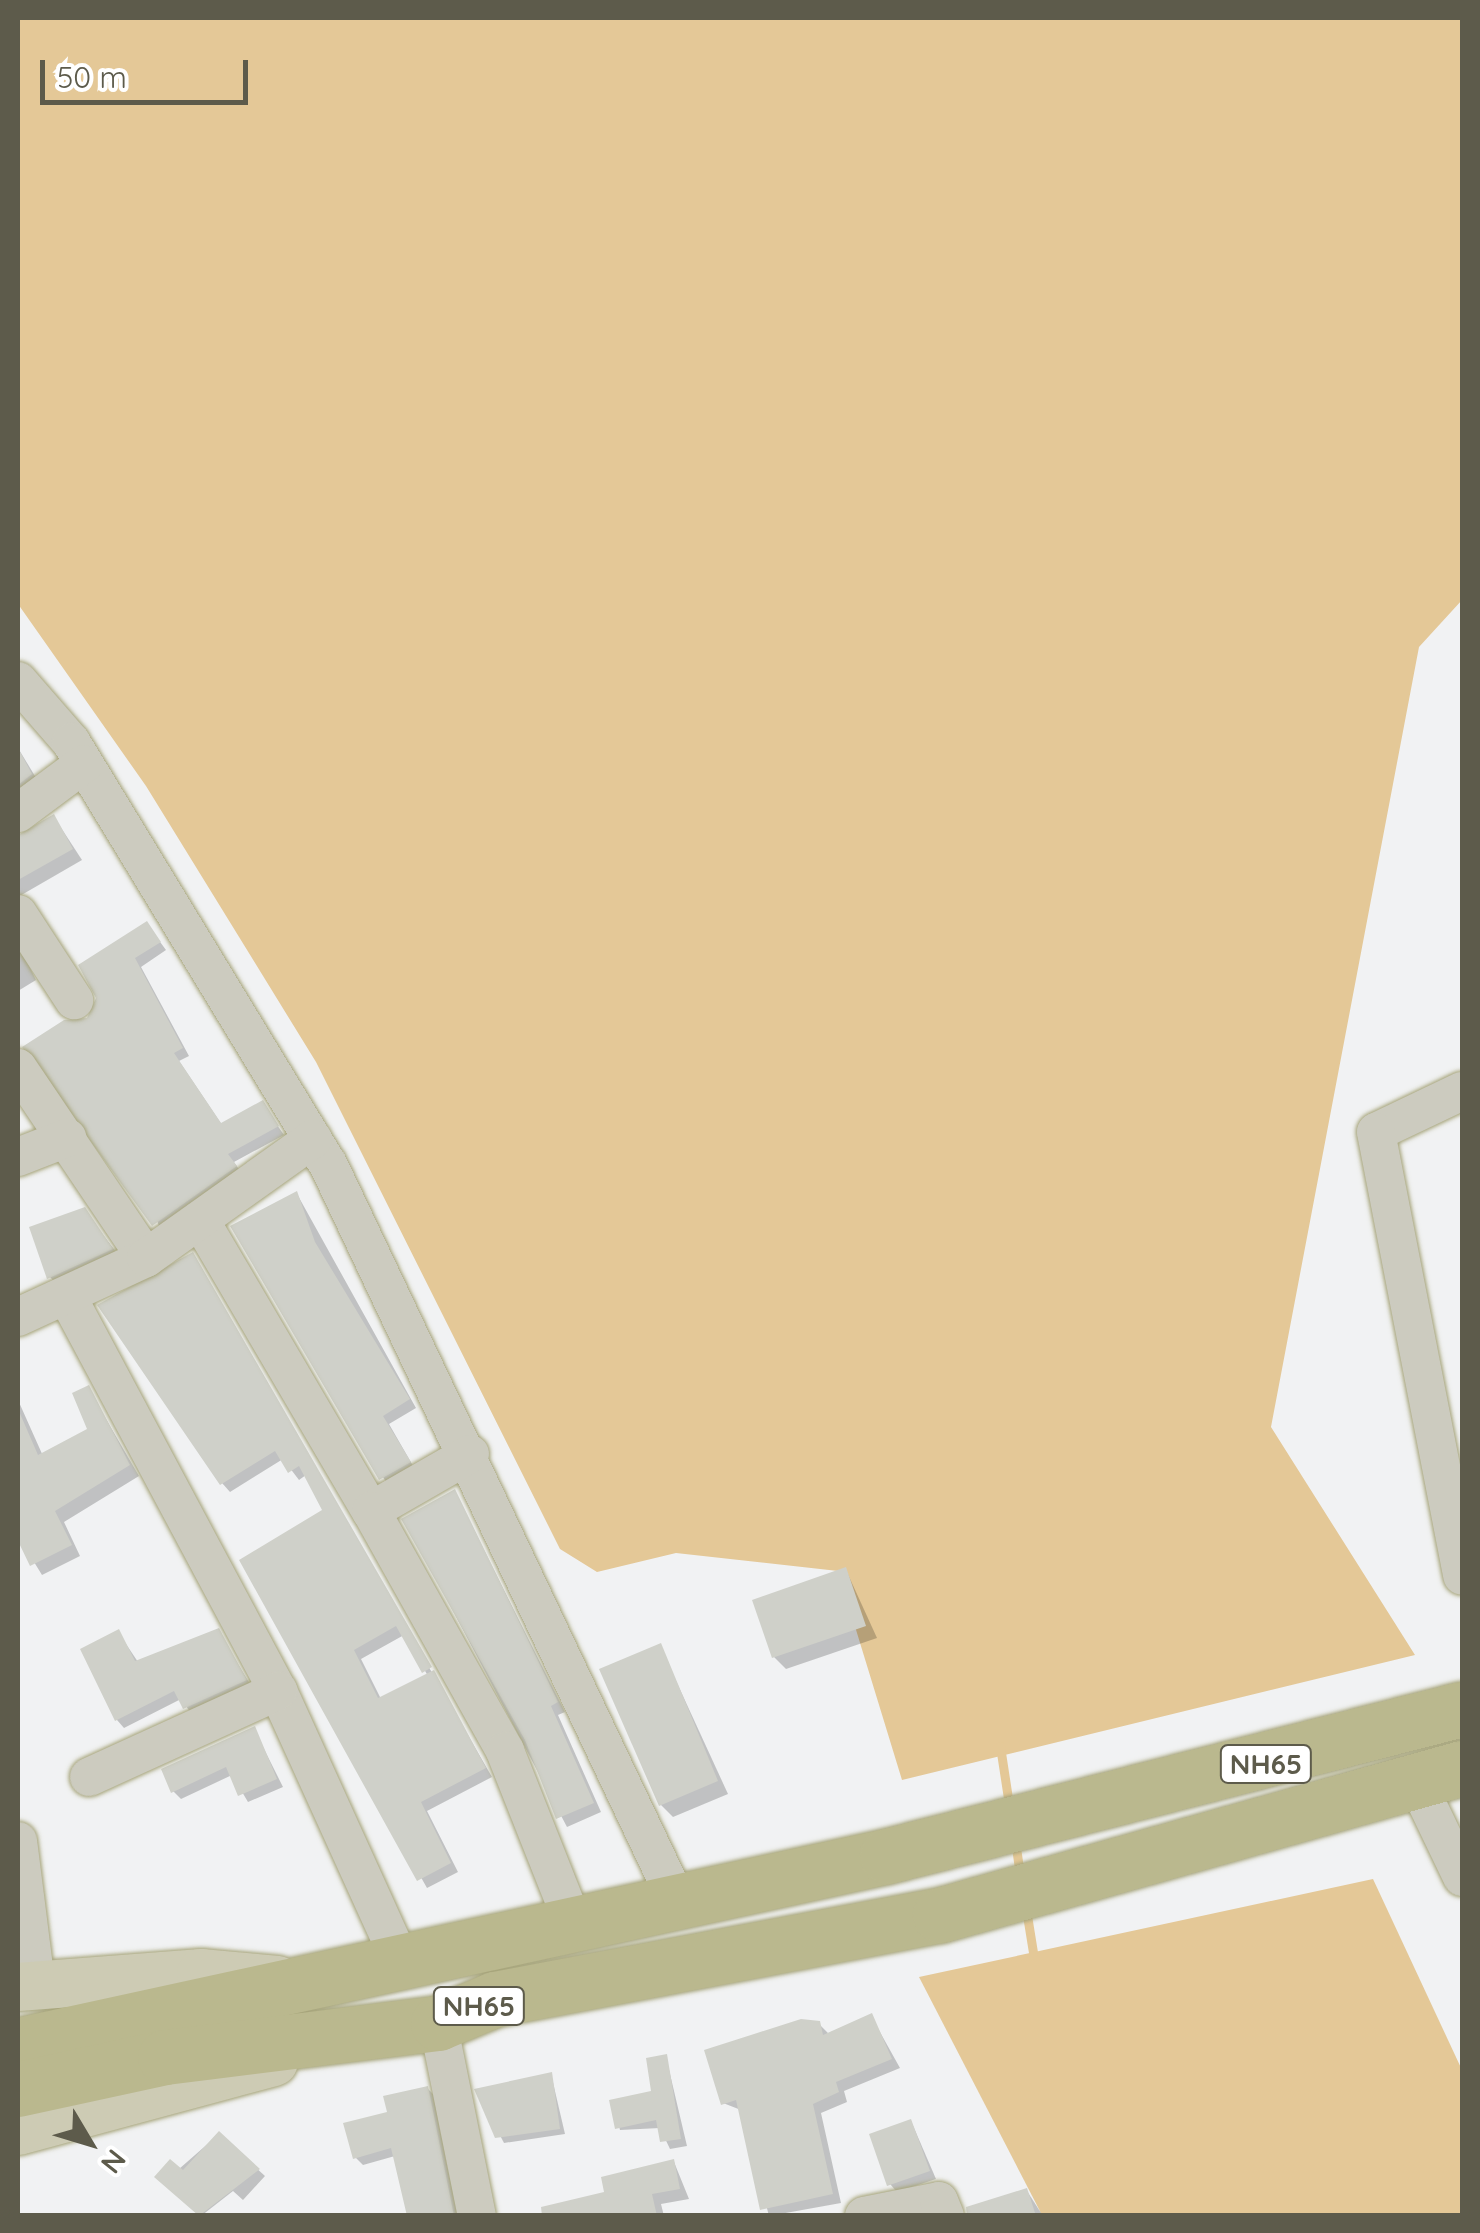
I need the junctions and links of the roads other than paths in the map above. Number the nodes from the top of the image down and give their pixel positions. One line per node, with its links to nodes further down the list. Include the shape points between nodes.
1 (18, 681): 2 (street)
2 (84, 764): 3 (street); 9 (street)
3 (18, 813)
4 (18, 914): 5 (street)
5 (74, 1000)
6 (18, 1068): 8 (street)
7 (1462, 1086): 17 (street, via 1376,1132)
8 (67, 1138): 10 (street); 12 (street)
9 (313, 1140): 11 (street); 15 (street)
10 (18, 1157)
11 (200, 1220): 12 (street); 16 (street)
12 (146, 1258): 13 (street)
13 (68, 1298): 14 (street); 18 (street)
14 (18, 1318)
15 (470, 1454): 16 (street); 24 (street)
16 (371, 1511): 25 (street, via 505,1750)
17 (1462, 1576)
18 (278, 1690): 21 (street); 26 (street)
19 (1462, 1709): 24 (highway, NH65, via 1068,1813)
20 (1440, 1776): 23 (street); 29 (highway, NH65, via 940,1915 495,1999)
21 (90, 1777)
22 (18, 1842): 28 (street)
23 (1462, 1877)
24 (677, 1901): 25 (highway, NH65)
25 (574, 1923): 26 (highway, NH65)
26 (398, 1956): 27 (highway, NH65)
27 (293, 1982): 28 (main road, via 201,1973); 30 (highway, NH65)
28 (27, 1985)
29 (438, 2022): 31 (highway, NH65, via 164,2058); 32 (main road); 33 (street)
30 (18, 2045)
31 (18, 2088)
32 (18, 2131)
33 (477, 2216)
34 (864, 2216): 35 (street, via 939,2201)
35 (945, 2216)

